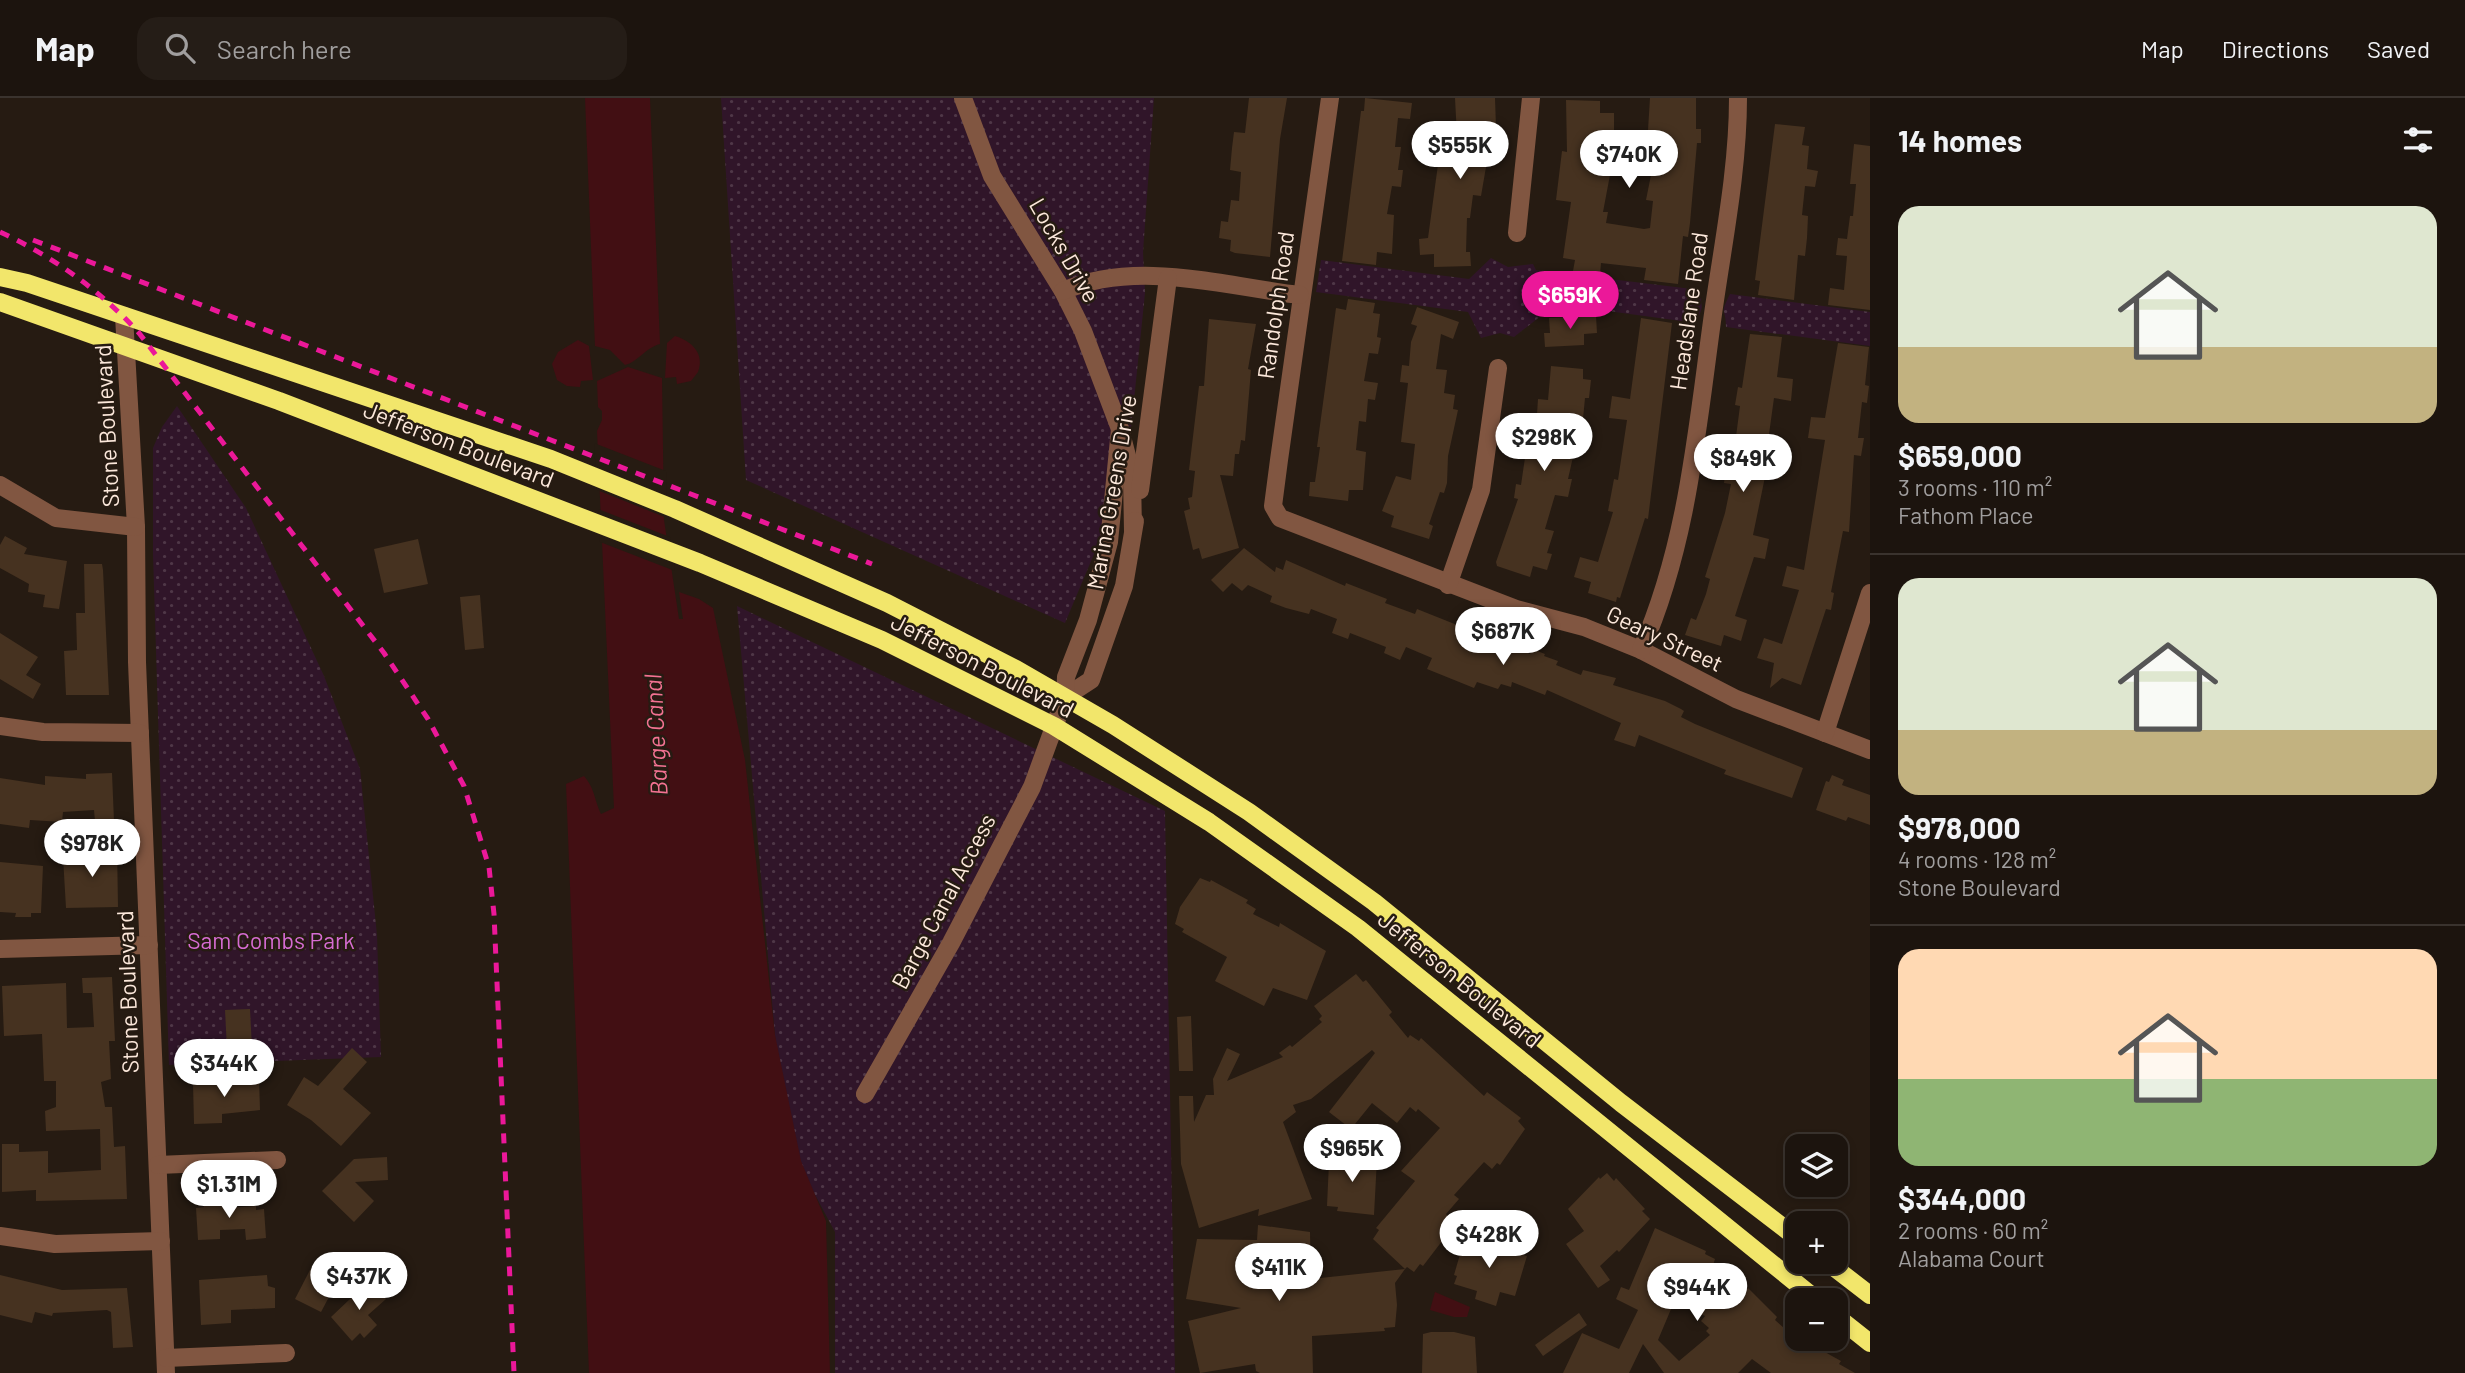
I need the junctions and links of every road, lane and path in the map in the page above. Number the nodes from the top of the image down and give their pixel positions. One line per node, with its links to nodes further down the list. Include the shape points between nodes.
1 (963, 98): 8 (street, Locks Drive, via 992,176)
2 (1330, 98): 9 (street, Randolph Road)
3 (1531, 98): 5 (street)
4 (1738, 98): 21 (street, Headslane Road, via 1732,175 1685,510 1663,593)
5 (1517, 233)
6 (0, 277): 11 (main road, Jefferson Boulevard)
7 (1168, 278): 8 (street, via 1091,279); 9 (street); 18 (street, Marina Greens Drive)
8 (1063, 291): 14 (street, Locks Drive)
9 (1300, 295): 16 (street, Randolph Road, via 1273,506)
10 (0, 302): 12 (main road, Jefferson Boulevard)
11 (124, 316): 12 (street, Stone Boulevard); 22 (main road, Jefferson Boulevard, via 551,459 676,509 887,603)
12 (126, 346): 17 (street, Stone Boulevard); 24 (main road, Jefferson Boulevard, via 700,563 882,640)
13 (1498, 368): 19 (street, via 1481,490)
14 (1120, 429): 18 (street, Locks Drive, via 1132,475); 22 (street, Locks Drive, via 1109,541 1088,620 1066,677)
15 (0, 485): 17 (street, via 57,517)
16 (1280, 518): 19 (street, Geary Street)
17 (136, 527): 25 (street, Stone Boulevard)
18 (1133, 531): 22 (street, Marina Greens Drive, via 1124,586 1091,680)
19 (1448, 584): 21 (street, Geary Street)
20 (1870, 593): 26 (street)
21 (1641, 650): 26 (street, Geary Street, via 1736,699)
22 (1065, 697): 24 (street, Locks Drive); 33 (main road, Jefferson Boulevard, via 1249,812 1374,902)
23 (0, 726): 25 (street, via 43,732)
24 (1054, 726): 30 (street, Barge Canal Access, via 1031,787 957,931); 37 (main road, Jefferson Boulevard, via 1209,822 1358,928)
25 (140, 733): 28 (street, Stone Boulevard)
26 (1825, 733): 27 (street, Geary Street)
27 (1870, 750)
28 (149, 945): 29 (street); 32 (street, Stone Boulevard)
29 (0, 949)
30 (864, 1094)
31 (277, 1160): 32 (street)
32 (158, 1165): 35 (street, Stone Boulevard)
33 (1785, 1229)
34 (0, 1236): 35 (street, via 55,1244)
35 (161, 1241): 42 (street, Stone Boulevard)
36 (1843, 1274): 38 (main road)
37 (1802, 1288)
38 (1870, 1295)
39 (1848, 1326): 40 (main road)
40 (1870, 1343)
41 (286, 1353): 42 (street)
42 (166, 1366)

